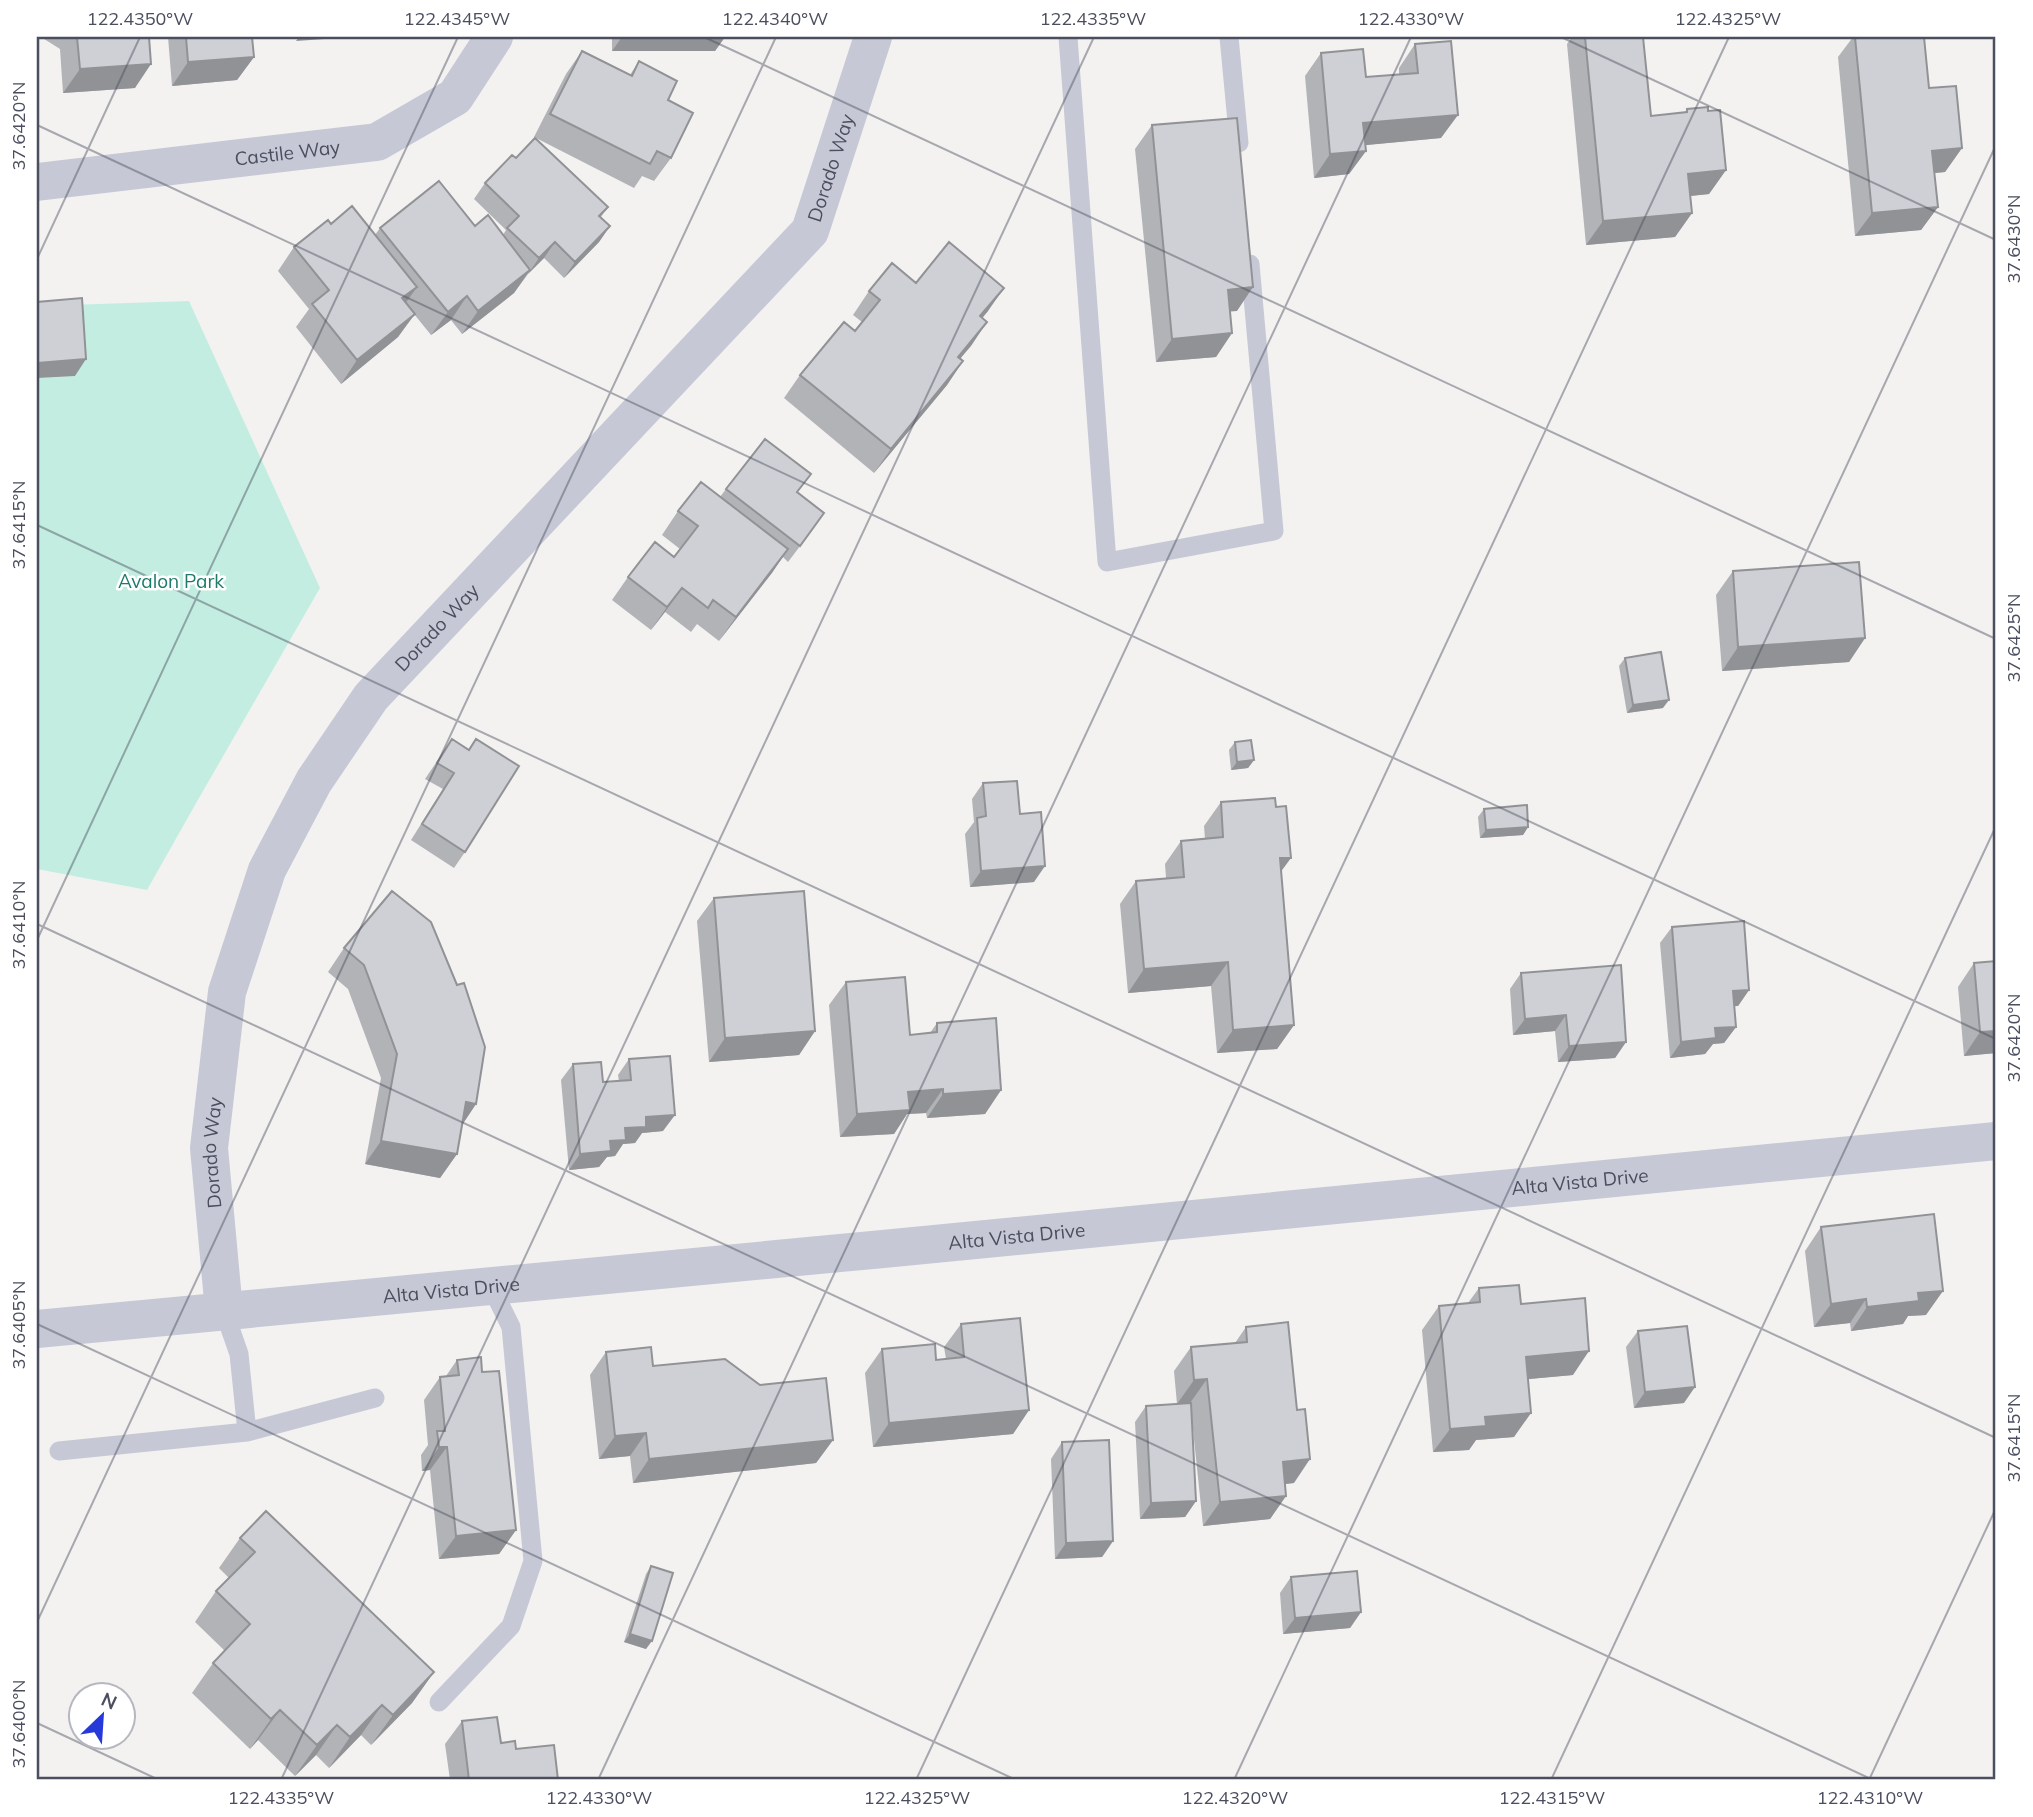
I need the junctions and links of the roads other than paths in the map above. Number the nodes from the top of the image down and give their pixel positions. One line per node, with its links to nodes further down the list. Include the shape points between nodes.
1 (494, 37): 6 (street, Castile Way, via 455,97 377,142)
2 (873, 37): 10 (street, Dorado Way, via 810,231 371,697 314,781 267,870 227,992 209,1148)
3 (1068, 37): 7 (lane, via 1107,562 1274,531)
4 (1229, 37): 5 (lane)
5 (1240, 160)
6 (37, 182)
7 (1248, 243)
8 (1996, 1141): 9 (street, Alta Vista Drive)
9 (491, 1286): 10 (street, Alta Vista Drive); 15 (lane, via 511,1327 533,1561 511,1626)
10 (225, 1311): 11 (street, Alta Vista Drive); 13 (lane, via 239,1354)
11 (37, 1329)
12 (375, 1398): 13 (lane)
13 (247, 1432): 14 (lane)
14 (59, 1451)
15 (439, 1702)

